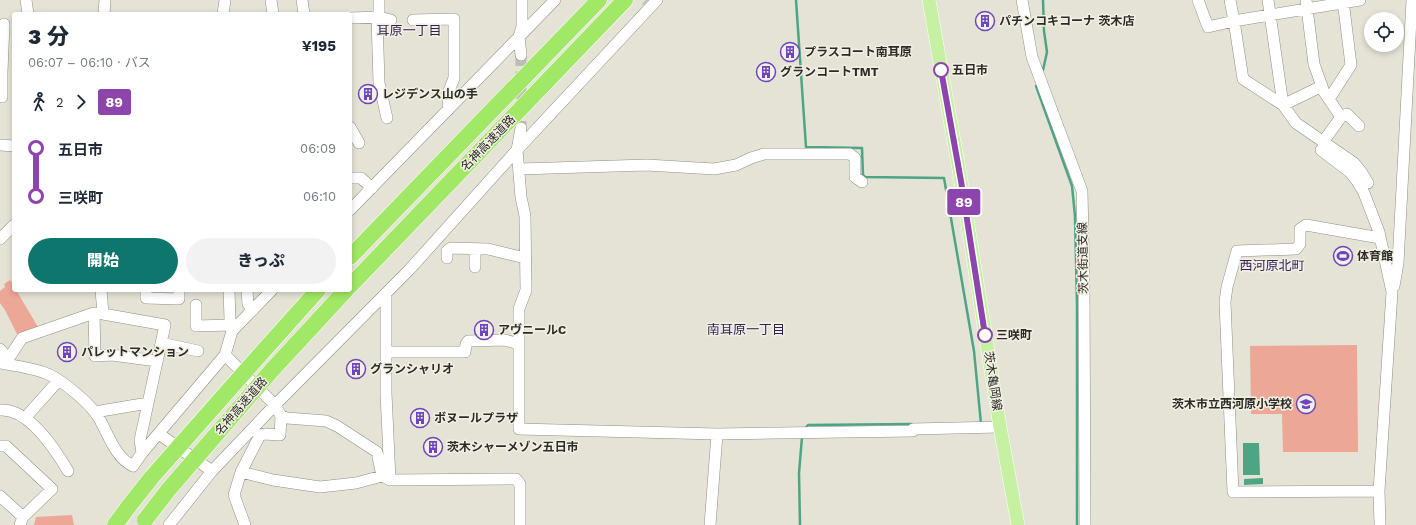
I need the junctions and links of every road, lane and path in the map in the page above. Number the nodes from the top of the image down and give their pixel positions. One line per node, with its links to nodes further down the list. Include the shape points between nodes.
1 (26, 0): 21 (street)
2 (105, 0): 22 (street)
3 (225, 0): 23 (street)
4 (271, 0): 24 (street)
5 (302, 0): 25 (street)
6 (379, 0): 27 (street)
7 (522, 0): 33 (street, via 522,26)
8 (555, 0): 33 (street)
9 (599, 0): 60 (highway, 名神高速道路)
10 (625, 0): 64 (highway, 名神高速道路)
11 (929, 0): 94 (main road, 茨木亀岡線)
12 (1022, 0): 113 (street, 茨木街道支線, via 1032,57 1082,191)
13 (1198, 0): 31 (street, via 1208,27)
14 (1230, 0): 31 (street)
15 (1268, 0): 26 (street)
16 (1360, 0): 18 (street)
17 (1412, 0): 73 (street, via 1398,263)
18 (1343, 1): 20 (street); 37 (street, via 1351,65)
19 (652, 2): 49 (street)
20 (1307, 4): 26 (street); 35 (street, via 1314,64)
21 (28, 12)
22 (104, 12)
23 (223, 12)
24 (273, 12)
25 (304, 12)
26 (1271, 14): 31 (street); 38 (street)
27 (378, 17): 28 (street); 29 (street); 41 (street, via 379,83)
28 (352, 18)
29 (391, 20)
30 (412, 20): 39 (street, via 454,19 454,78 449,91)
31 (1234, 21): 38 (street, via 1243,79)
32 (6, 23): 36 (street, via 2,72)
33 (519, 37): 34 (street); 39 (street)
34 (521, 55)
35 (1322, 86): 37 (street); 38 (street)
36 (4, 97)
37 (1329, 99): 40 (street)
38 (1283, 105): 48 (street, via 1296,123)
39 (448, 110): 54 (street)
40 (1341, 117): 42 (street, via 1347,114); 48 (street)
41 (387, 118)
42 (1359, 126)
43 (521, 128): 49 (street)
44 (352, 131): 45 (street)
45 (359, 143)
46 (0, 145): 47 (street)
47 (12, 146)
48 (1322, 146): 53 (street, via 1354,163); 57 (street, via 1358,181)
49 (517, 150): 50 (street); 74 (street)
50 (520, 169): 52 (street, via 647,165 714,169 736,165 764,154 850,154 855,158 855,177); 62 (street, via 525,216)
51 (352, 178): 54 (street, via 361,178)
52 (862, 182)
53 (1368, 183)
54 (372, 188): 55 (street)
55 (352, 208)
56 (12, 227): 58 (street)
57 (1380, 238): 73 (street); 103 (street, via 1306,225 1300,229 1300,244 1296,249 1237,251 1225,302 1232,492)
58 (0, 239)
59 (475, 249): 61 (street, via 451,248 447,251); 62 (street); 63 (street)
60 (352, 255)
61 (447, 258)
62 (525, 258): 80 (street, via 526,290 519,309)
63 (475, 267)
64 (352, 284)
65 (101, 292): 77 (street)
66 (146, 292): 67 (street, via 146,298 179,299)
67 (179, 292)
68 (229, 292): 78 (street)
69 (247, 292): 76 (street, via 248,304)
70 (270, 292): 76 (street)
71 (316, 292): 107 (highway, 名神高速道路, bridge, via 152,477)
72 (344, 292): 106 (highway, 名神高速道路, bridge, via 272,370)
73 (1392, 292): 103 (street)
74 (386, 294): 83 (street); 89 (street)
75 (196, 304): 78 (street, via 196,326)
76 (252, 310): 78 (street)
77 (98, 313): 79 (street, via 164,325); 85 (street, via 95,356 112,355); 86 (street, via 22,338)
78 (231, 328): 84 (street)
79 (161, 343): 82 (street); 85 (street)
80 (519, 344): 83 (street, via 505,340 468,341 465,352); 96 (street, via 519,429)
81 (0, 349): 86 (street)
82 (198, 350)
83 (386, 352): 102 (street)
84 (225, 355): 89 (street); 95 (street)
85 (157, 361): 88 (street)
86 (5, 362): 87 (street, via 50,375)
87 (58, 381): 91 (street); 93 (street)
88 (148, 403): 91 (street); 98 (street, via 140,440)
89 (275, 405): 92 (street); 100 (street)
90 (0, 410): 93 (street, via 6,409)
91 (95, 412): 98 (street, via 126,462 133,466)
92 (281, 416): 101 (street, via 280,435 260,435); 102 (street, via 326,421 337,426 377,452)
93 (26, 418): 99 (street, via 54,448)
94 (1000, 427): 96 (street); 112 (main road, 茨木亀岡線)
95 (159, 434): 98 (street); 100 (street)
96 (717, 434): 111 (street)
97 (0, 446): 105 (street, via 6,446 52,489)
98 (142, 453)
99 (68, 471)
100 (212, 471): 108 (street)
101 (241, 472): 102 (street, via 320,487); 109 (street, via 234,495)
102 (386, 478): 110 (street, via 516,479 520,484)
103 (1379, 491): 114 (street)
104 (0, 496): 105 (street)
105 (21, 521)
106 (143, 522)
107 (115, 525)
108 (170, 525)
109 (245, 525)
110 (520, 525)
111 (710, 525)
112 (1018, 525)
113 (1085, 525)
114 (1380, 525)

